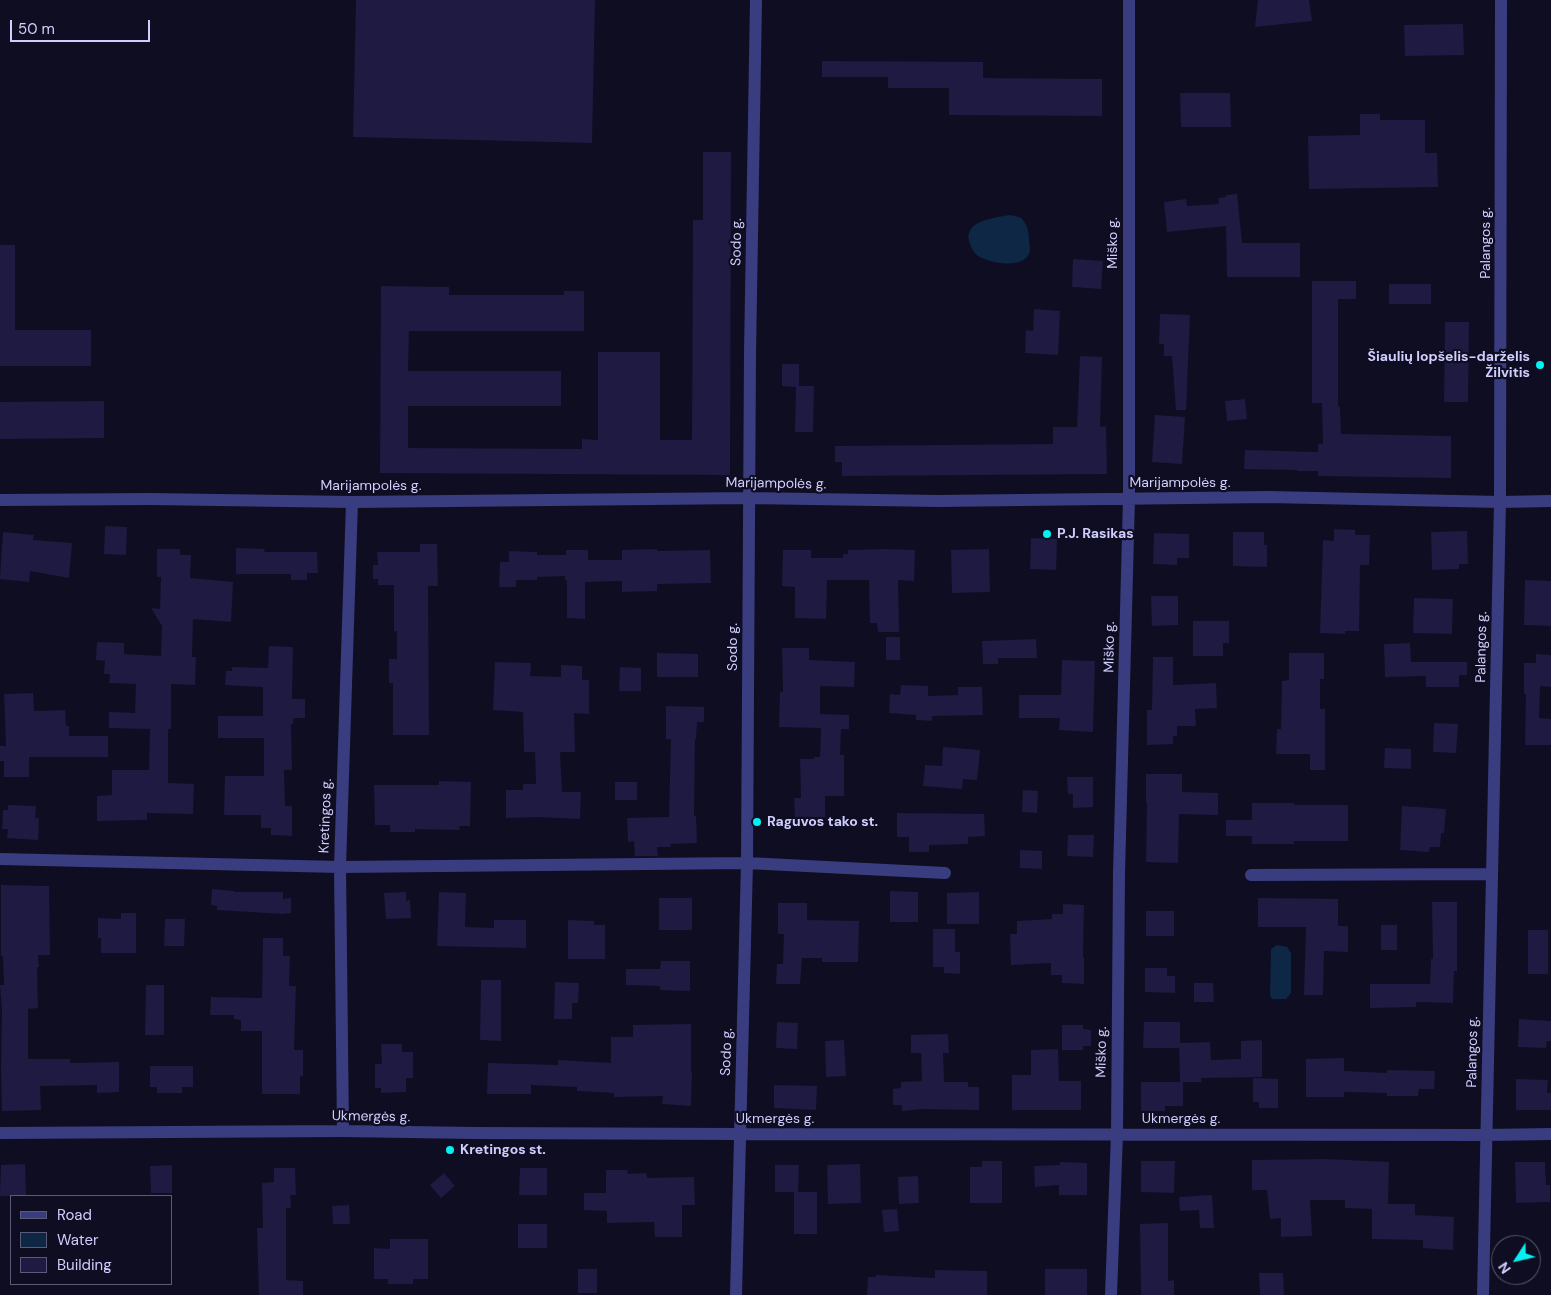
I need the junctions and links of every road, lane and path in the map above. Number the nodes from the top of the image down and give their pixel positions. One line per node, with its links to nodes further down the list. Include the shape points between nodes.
1 (756, 0): 4 (street, Sodo g.)
2 (1129, 0): 5 (street, Miško g.)
3 (1501, 0): 9 (street, Palangos g.)
4 (749, 498): 5 (street, Marijampolės g., via 938,501); 8 (street, Marijampolės g.); 11 (street, Sodo g.)
5 (1129, 498): 9 (street, Marijampolės g., via 1269,497); 19 (street, Miško g., via 1119,873)
6 (0, 500): 8 (street, Marijampolės g.)
7 (1551, 501): 9 (street, Marijampolės g.)
8 (352, 502): 12 (street, Kretingos g.)
9 (1500, 502): 14 (street, Palangos g.)
10 (0, 859): 12 (street)
11 (747, 863): 12 (street); 13 (street); 18 (street, Sodo g.)
12 (340, 867): 16 (street, Kretingos g.)
13 (945, 873)
14 (1492, 874): 15 (street); 21 (street, Palangos g.)
15 (1251, 875)
16 (343, 1131): 17 (street, Ukmergės g.); 18 (street, Ukmergės g.)
17 (0, 1132)
18 (739, 1134): 19 (street, Ukmergės g.); 22 (street, Sodo g.)
19 (1117, 1134): 21 (street, Ukmergės g.); 23 (street, Miško g.)
20 (1551, 1134): 21 (street, Ukmergės g.)
21 (1486, 1135): 24 (street, Palangos g.)
22 (736, 1295)
23 (1111, 1295)
24 (1483, 1295)

